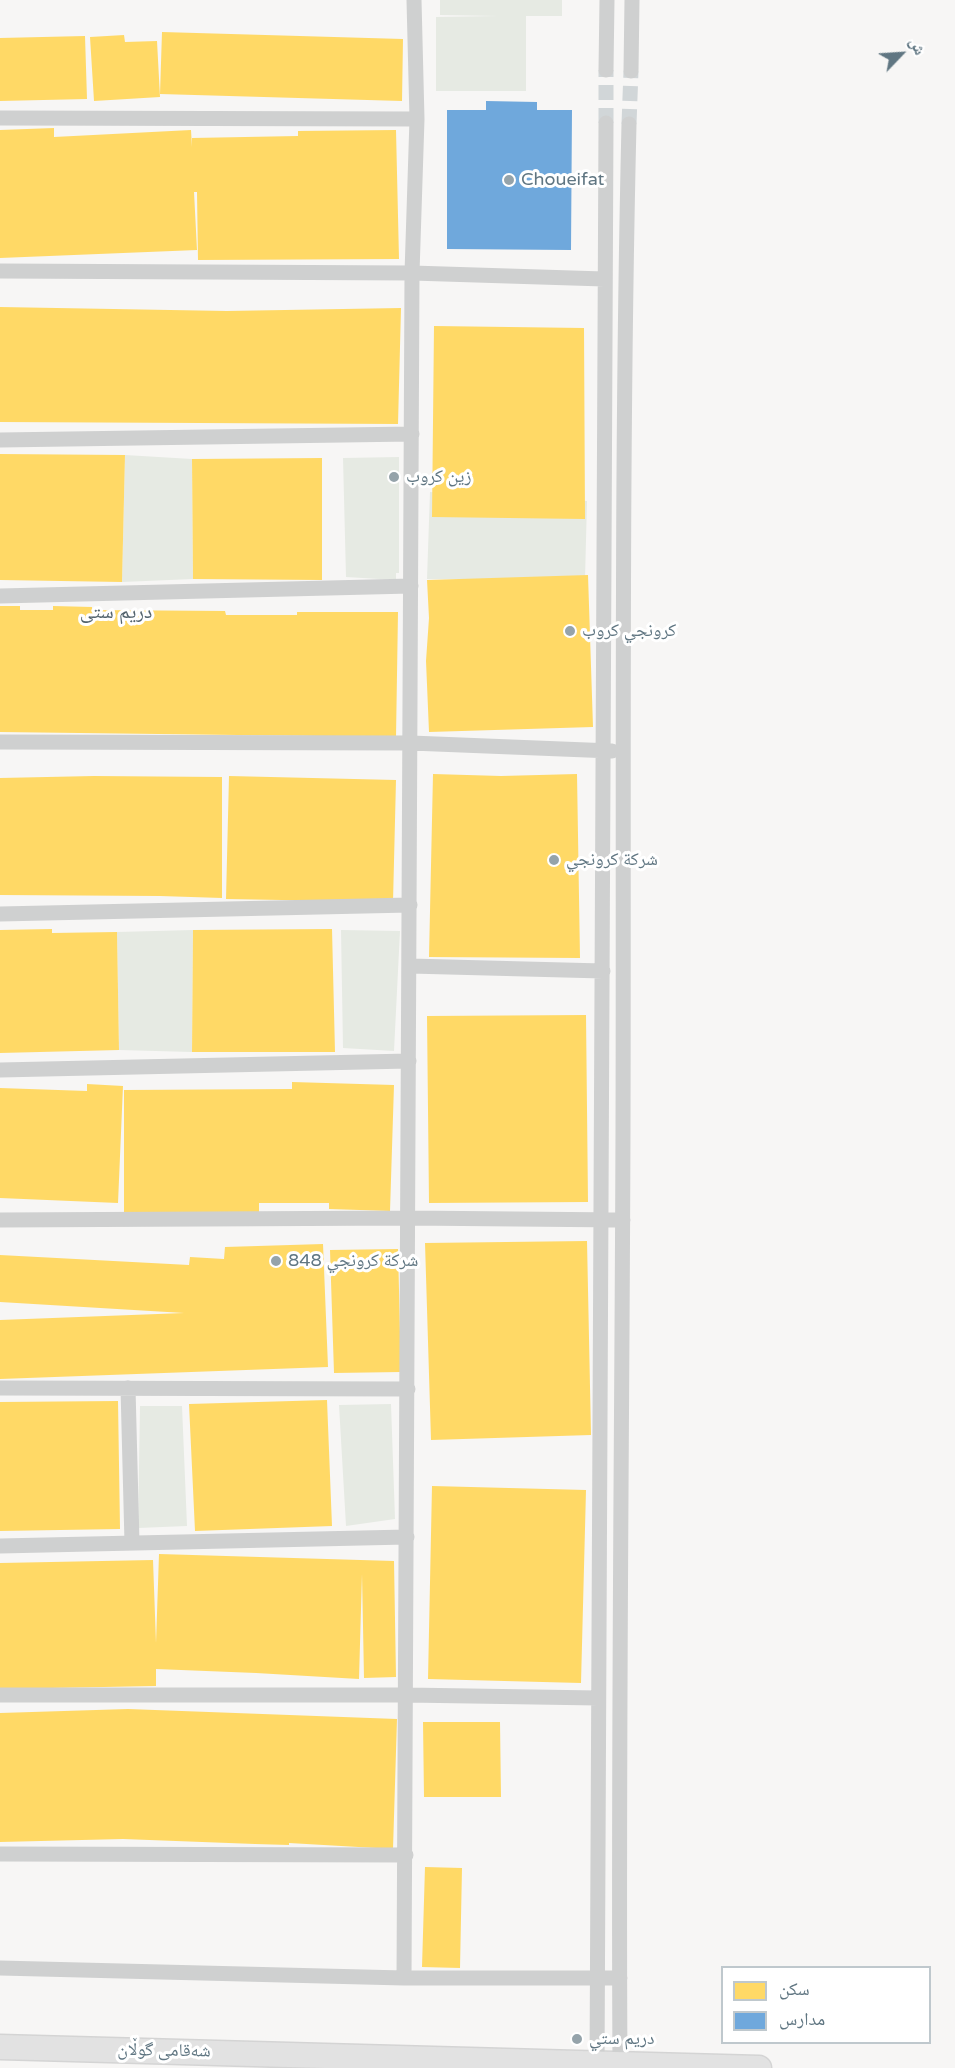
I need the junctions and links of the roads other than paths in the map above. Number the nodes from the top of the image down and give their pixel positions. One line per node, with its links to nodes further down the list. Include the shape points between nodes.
1 (414, 0): 7 (street)
2 (607, 0): 4 (street)
3 (632, 0): 5 (street)
4 (606, 70)
5 (631, 71)
6 (0, 117): 7 (street)
7 (417, 119): 11 (street)
8 (606, 123): 12 (street)
9 (629, 124): 15 (street)
10 (0, 271): 11 (street)
11 (412, 273): 12 (street); 13 (street)
12 (604, 279): 16 (street)
13 (412, 434): 14 (street); 17 (street)
14 (0, 440)
15 (624, 495): 16 (street); 22 (street)
16 (604, 496): 21 (street)
17 (411, 586): 18 (street); 20 (street)
18 (0, 596)
19 (0, 742): 20 (street)
20 (411, 743): 21 (street); 23 (street)
21 (603, 751): 22 (street); 26 (street)
22 (624, 752): 32 (street)
23 (410, 905): 24 (street); 25 (street)
24 (0, 914)
25 (410, 966): 26 (street); 27 (street)
26 (603, 971): 31 (street)
27 (409, 1061): 28 (street); 29 (street)
28 (0, 1070)
29 (409, 1218): 30 (street); 31 (street); 35 (street)
30 (0, 1220)
31 (601, 1220): 32 (street); 41 (street)
32 (623, 1220): 42 (street)
33 (0, 1388): 34 (street)
34 (128, 1388): 35 (street); 37 (street)
35 (408, 1389): 36 (street)
36 (407, 1537): 37 (street); 40 (street)
37 (132, 1543): 38 (street)
38 (0, 1546)
39 (0, 1695): 40 (street)
40 (407, 1695): 41 (street); 45 (street)
41 (598, 1698): 43 (street)
42 (619, 1748): 43 (street); 49 (street)
43 (598, 1749): 47 (street)
44 (0, 1854): 45 (street)
45 (406, 1855): 48 (street)
46 (0, 1968): 48 (street)
47 (596, 1977): 48 (street); 49 (street); 52 (street)
48 (404, 1978)
49 (620, 1978): 52 (street)
50 (0, 2047): 51 (main road, شەقامی گوڵان)
51 (270, 2061): 52 (main road, شەقامی گوڵان)
52 (609, 2064): 53 (main road, شەقامی گوڵان)
53 (759, 2068)

